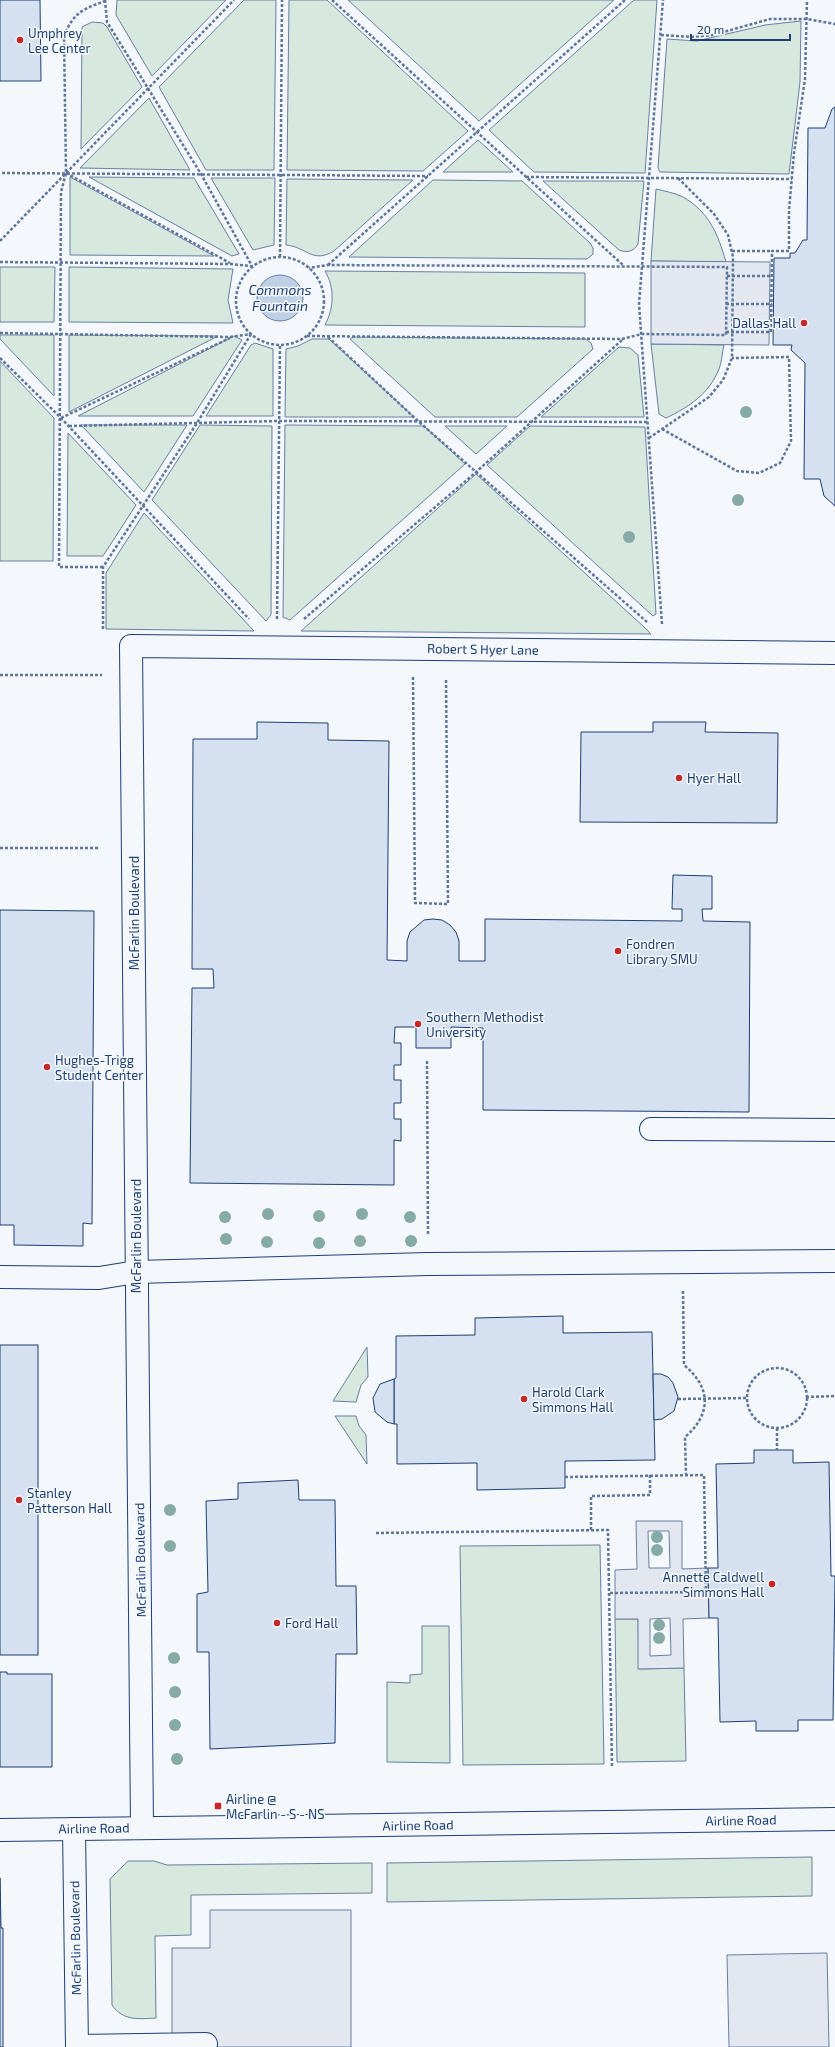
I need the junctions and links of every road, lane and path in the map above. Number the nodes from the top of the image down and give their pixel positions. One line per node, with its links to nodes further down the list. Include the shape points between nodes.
1 (105, 0): 11 (path, via 107,22); 14 (path, via 86,8 72,18 64,35)
2 (234, 0): 11 (path)
3 (282, 0): 16 (path)
4 (332, 0): 12 (path)
5 (625, 0): 12 (path)
6 (663, 0): 10 (path)
7 (807, 0): 8 (path)
8 (807, 19): 9 (path); 10 (path, via 770,19 692,37); 21 (path, via 805,78)
9 (835, 24)
10 (661, 35): 19 (path)
11 (147, 89): 14 (path); 15 (path)
12 (476, 133): 17 (path); 18 (path)
13 (2, 173): 14 (path)
14 (66, 173): 15 (path); 22 (path); 27 (path, via 61,192); 28 (path)
15 (201, 174): 16 (path); 30 (path)
16 (281, 175): 17 (path); 25 (path)
17 (428, 176): 29 (path)
18 (525, 177): 19 (path); 31 (path)
19 (649, 178): 20 (path); 32 (path)
20 (678, 178): 21 (path); 23 (path, via 714,214 728,235)
21 (792, 179): 24 (path, via 789,251)
22 (0, 241)
23 (732, 250): 24 (path); 35 (path)
24 (772, 251): 36 (path)
25 (280, 258): 30 (path, via 267,259); 33 (path, via 294,259)
26 (0, 262): 27 (path)
27 (61, 262): 28 (path); 43 (path)
28 (231, 264): 30 (path)
29 (328, 265): 31 (path); 33 (path)
30 (252, 266): 44 (path, via 241,283 237,301 241,319)
31 (624, 266): 32 (path)
32 (643, 266): 34 (path, via 727,267); 45 (path, via 639,304)
33 (309, 268): 46 (path, via 320,283 324,300 321,318)
34 (726, 276): 35 (path); 38 (path)
35 (733, 276): 36 (path); 39 (path)
36 (772, 276): 37 (path)
37 (772, 302): 39 (path); 41 (path, via 771,332)
38 (726, 304): 39 (path); 40 (path)
39 (732, 304): 41 (path)
40 (726, 332): 41 (path); 45 (path, via 726,335)
41 (732, 332): 52 (path)
42 (0, 333): 43 (path)
43 (60, 334): 47 (path); 53 (path)
44 (251, 334): 47 (path); 50 (path, via 268,342); 58 (path)
45 (642, 334): 49 (path); 57 (path)
46 (306, 336): 48 (path); 50 (path, via 294,342)
47 (230, 337): 53 (path)
48 (328, 337): 49 (path); 56 (path)
49 (622, 339): 54 (path)
50 (280, 344): 55 (path)
51 (0, 358): 53 (path)
52 (732, 358): 60 (path, via 723,380 709,396); 60 (path, via 789,356 791,441 780,463 759,473 737,471)
53 (60, 418): 59 (path); 64 (path, via 59,566)
54 (533, 420): 56 (path); 57 (path); 62 (path)
55 (278, 421): 56 (path); 58 (path); 66 (path)
56 (418, 421): 62 (path)
57 (648, 422): 61 (path)
58 (197, 423): 59 (path); 63 (path)
59 (68, 426): 63 (path)
60 (662, 429): 61 (path)
61 (649, 438): 70 (path)
62 (475, 473): 65 (path); 68 (path)
63 (142, 505): 64 (path); 67 (path)
64 (103, 567): 69 (path)
65 (303, 619)
66 (277, 622)
67 (254, 624)
68 (651, 626)
69 (103, 630)
70 (663, 631)
71 (131, 646): 72 (street, Robert S Hyer Lane); 85 (street, McFarlin Boulevard)
72 (835, 653)
73 (0, 675): 74 (path)
74 (102, 675)
75 (413, 675): 76 (path, via 415,903 448,904)
76 (446, 675)
77 (0, 848): 78 (path)
78 (99, 848)
79 (427, 1061): 84 (path)
80 (651, 1129): 81 (street)
81 (835, 1130)
82 (835, 1261): 83 (street)
83 (683, 1262): 84 (street); 89 (path, via 684,1365 694,1373 702,1385)
84 (428, 1264): 85 (street)
85 (136, 1272): 86 (street, via 99,1278); 102 (street, McFarlin Boulevard)
86 (0, 1277)
87 (835, 1396): 88 (path)
88 (806, 1397): 90 (path, via 801,1381 780,1368 764,1371 757,1376 750,1386); 92 (path, via 806,1405 798,1419 785,1427)
89 (705, 1398): 90 (path); 91 (path); 94 (path, via 700,1420 685,1437)
90 (747, 1398): 92 (path, via 755,1419 769,1427)
91 (678, 1399)
92 (777, 1428): 93 (path)
93 (777, 1450)
94 (686, 1474): 95 (path); 99 (path, via 704,1474 707,1592)
95 (650, 1475): 96 (path); 97 (path, via 650,1495 591,1496)
96 (565, 1477)
97 (591, 1530): 98 (path); 99 (path, via 608,1530)
98 (376, 1533)
99 (610, 1593): 100 (path)
100 (612, 1768)
101 (835, 1819): 102 (street, Airline Road)
102 (142, 1827): 103 (street, Airline Road)
103 (74, 1829): 104 (street, Airline Road); 106 (street, McFarlin Boulevard)
104 (0, 1830)
105 (206, 2044): 106 (street)
106 (77, 2046)

